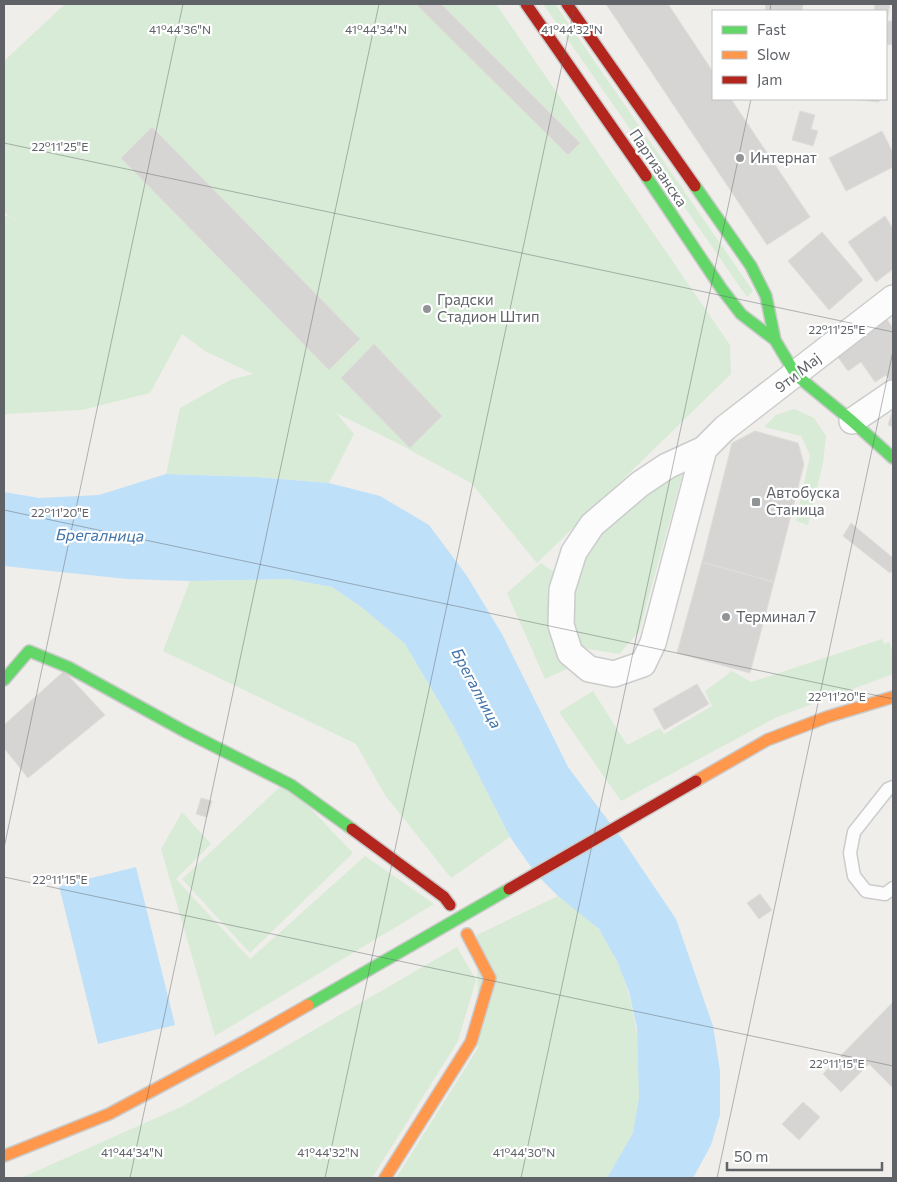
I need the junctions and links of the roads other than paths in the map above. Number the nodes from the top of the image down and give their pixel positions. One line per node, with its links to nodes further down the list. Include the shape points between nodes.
1 (526, 4): 4 (street, Партизанска, via 736,308)
2 (567, 4): 4 (street, Партизанска, via 751,266 766,296)
3 (893, 298): 5 (street, 9ти Мај)
4 (775, 340): 5 (street, Партизанска)
5 (796, 375): 7 (street, Партизанска); 8 (street, 9ти Мај, via 725,428)
6 (893, 393): 7 (street)
7 (852, 421): 9 (street, Партизанска)
8 (704, 449): 8 (street, via 667,466 640,484 592,525 574,552 562,590 561,625 570,653 590,668 614,674 643,664 653,643)
9 (893, 458)
10 (4, 680): 14 (street, via 29,651 68,667 290,785 444,897)
11 (893, 698): 16 (street, via 827,717 767,740 245,1041 108,1114)
12 (893, 787): 13 (lane, via 854,832 850,853 854,876 866,891 885,894)
13 (893, 888)
14 (450, 905)
15 (467, 934): 17 (street, via 490,978 471,1042)
16 (4, 1156)
17 (386, 1178)

